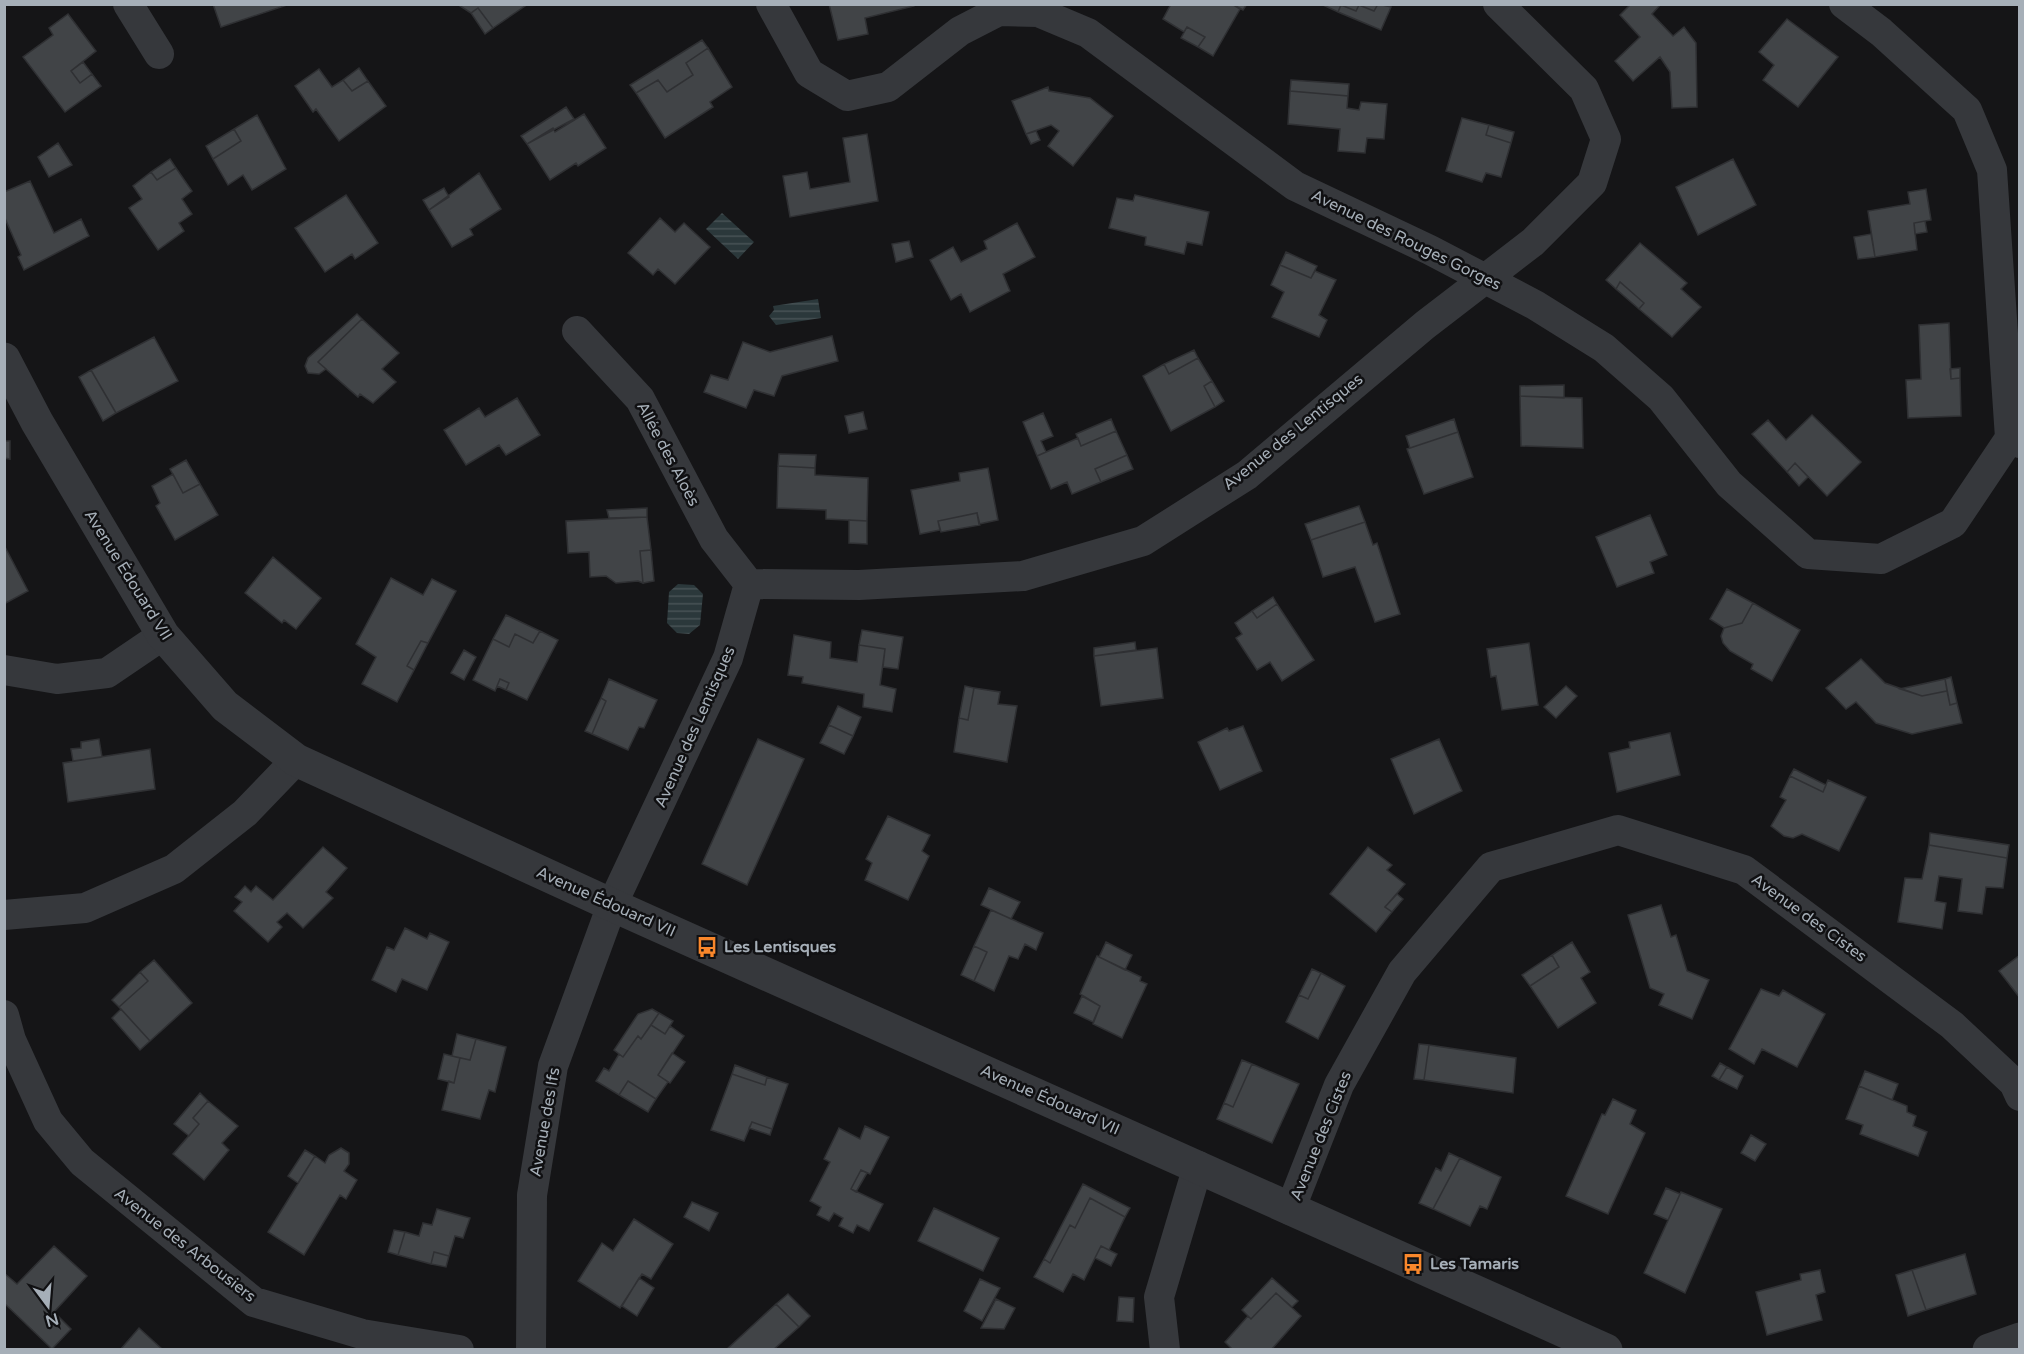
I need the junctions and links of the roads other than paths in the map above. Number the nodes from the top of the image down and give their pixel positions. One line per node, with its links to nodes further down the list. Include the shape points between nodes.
1 (128, 4): 5 (street)
2 (771, 4): 6 (street, Avenue des Rouges Gorges, via 809,73 847,96 888,87 960,31 999,11 1038,12 1088,33 1295,186)
3 (1498, 4): 6 (street, Avenue des Lentisques, via 1584,89 1606,139 1592,183 1533,242)
4 (1844, 4): 9 (street, via 1967,110 1992,170)
5 (159, 54)
6 (1485, 279): 9 (street, Avenue des Rouges Gorges, via 1604,348 1661,398 1729,484 1808,554 1881,559 1953,523); 10 (street, Avenue des Lentisques, via 1246,475 1143,541 1023,576 859,585)
7 (577, 331): 10 (street, Allée des Aloès, via 640,399 714,539)
8 (4, 358): 11 (street, Avenue Édouard VII, via 42,432)
9 (2015, 440)
10 (749, 584): 14 (street, Avenue des Lentisques, via 728,658)
11 (162, 635): 12 (street, via 107,673 57,679); 13 (street, Avenue Édouard VII, via 225,706)
12 (4, 670)
13 (296, 760): 14 (street, Avenue Édouard VII); 15 (street, via 245,813 174,869 85,908)
14 (612, 905): 18 (street, Avenue Édouard VII); 22 (street, Avenue des Ifs, via 553,1066 532,1195)
15 (4, 915)
16 (4, 1015): 21 (street, Avenue des Arbousiers, via 11,1040 48,1122 82,1162 254,1302 362,1334)
17 (2019, 1096): 19 (street, Avenue des Cistes, via 2014,1083 1952,1025 1744,870 1618,830 1491,867 1402,972 1339,1085)
18 (1198, 1166): 19 (street, Avenue Édouard VII); 23 (street, via 1159,1297)
19 (1290, 1210): 24 (street, Avenue Édouard VII)
20 (2019, 1339): 25 (street)
21 (459, 1350)
22 (531, 1350)
23 (1165, 1350)
24 (1606, 1350)
25 (1989, 1350)

